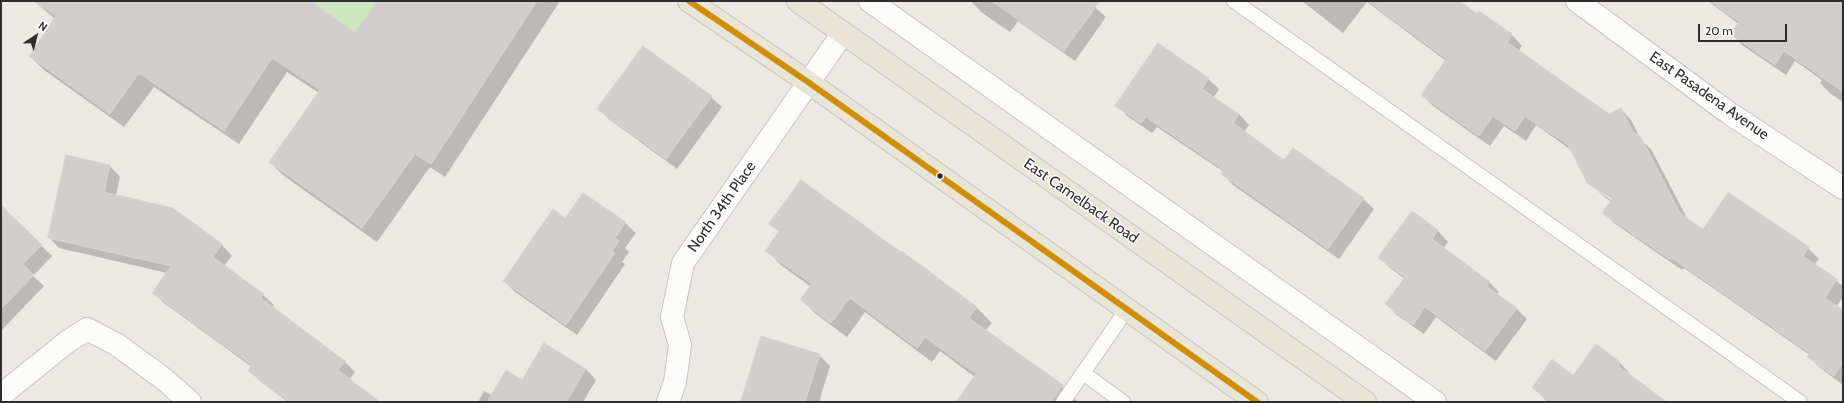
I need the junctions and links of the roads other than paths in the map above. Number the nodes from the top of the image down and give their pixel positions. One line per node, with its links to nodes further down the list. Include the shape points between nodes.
1 (689, 1): 7 (main road)
2 (798, 1): 6 (main road, East Camelback Road)
3 (870, 1): 18 (street)
4 (1234, 1): 19 (lane)
5 (1577, 1): 8 (street, East Pasadena Avenue, via 1729,113)
6 (844, 33): 7 (street, North 34th Place); 17 (main road, East Camelback Road)
7 (808, 82): 9 (main road); 13 (street, North 34th Place, via 683,263 672,317 680,346 675,382)
8 (1843, 188)
9 (1127, 309): 10 (lane); 16 (main road)
10 (1083, 373): 14 (lane); 15 (lane)
11 (1, 395): 12 (street, via 66,342 87,329 116,344 164,379)
12 (190, 402)
13 (668, 402)
14 (1063, 402)
15 (1123, 402)
16 (1258, 402)
17 (1365, 402)
18 (1435, 402)
19 (1800, 402)

